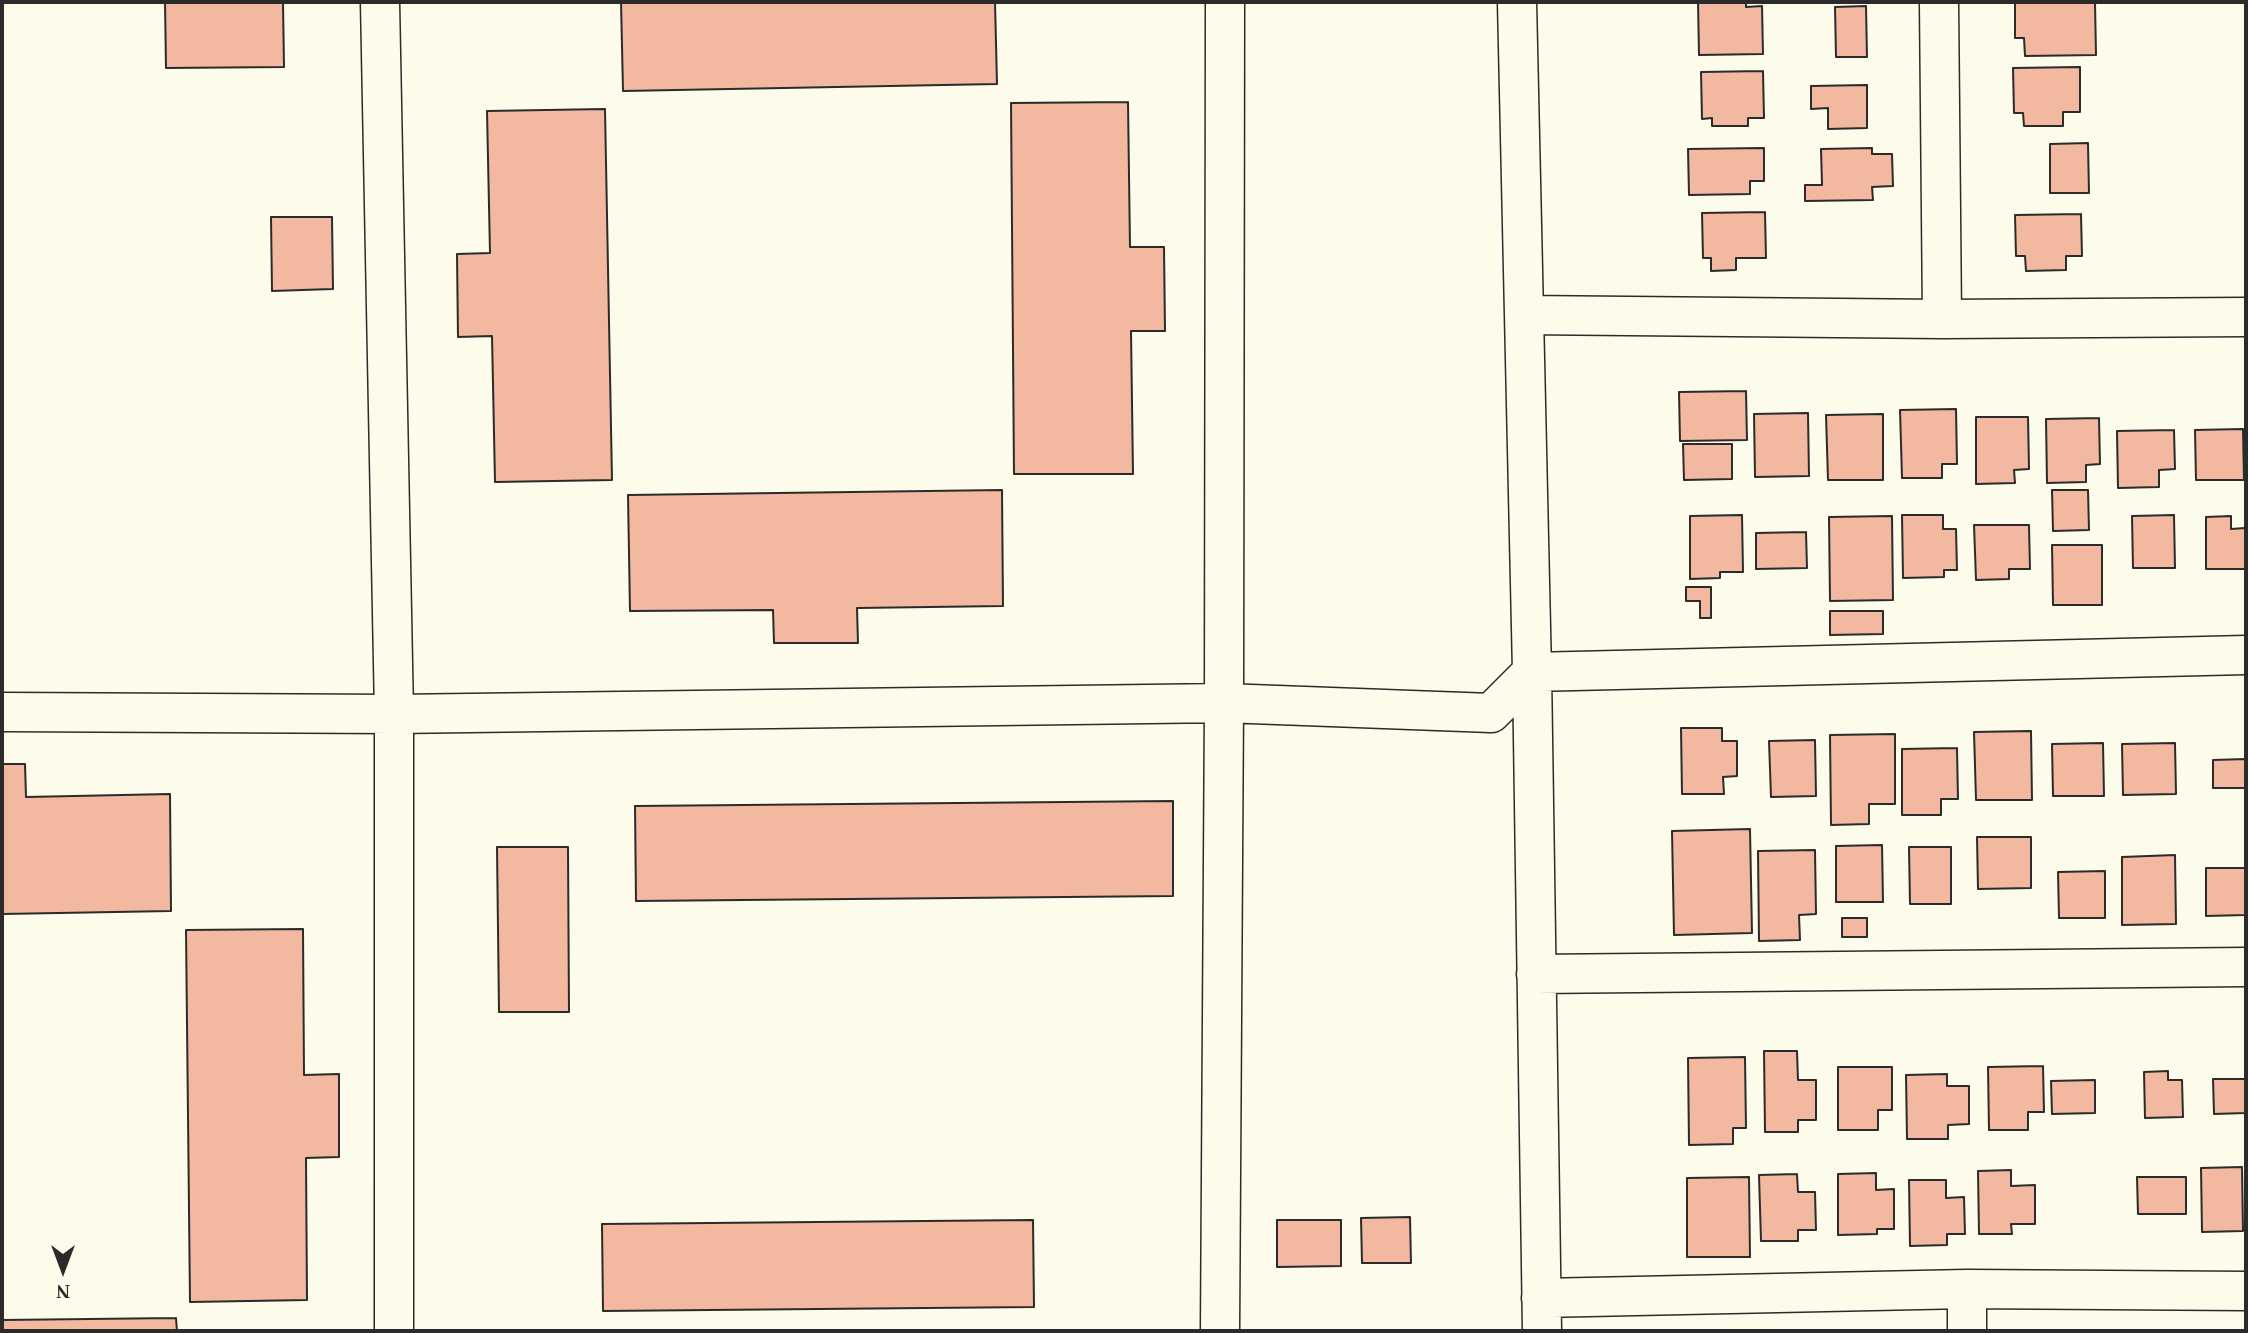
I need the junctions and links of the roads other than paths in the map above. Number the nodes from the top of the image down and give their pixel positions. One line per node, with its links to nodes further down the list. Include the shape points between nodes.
1 (380, 2): 12 (street)
2 (1225, 2): 10 (street)
3 (1517, 2): 5 (street)
4 (1939, 2): 7 (street)
5 (1524, 315): 7 (street); 9 (street)
6 (2246, 317): 7 (street)
7 (1942, 318)
8 (2246, 655): 9 (street)
9 (1532, 672): 10 (street, via 1491,713); 14 (street)
10 (1224, 703): 12 (street); 19 (street)
11 (2, 712): 12 (street)
12 (394, 714): 18 (street)
13 (2246, 967): 14 (street)
14 (1536, 974): 17 (street)
15 (1967, 1289): 16 (street); 17 (street); 20 (street)
16 (2246, 1291)
17 (1542, 1315)
18 (394, 1331)
19 (1220, 1331)
20 (1967, 1331)

